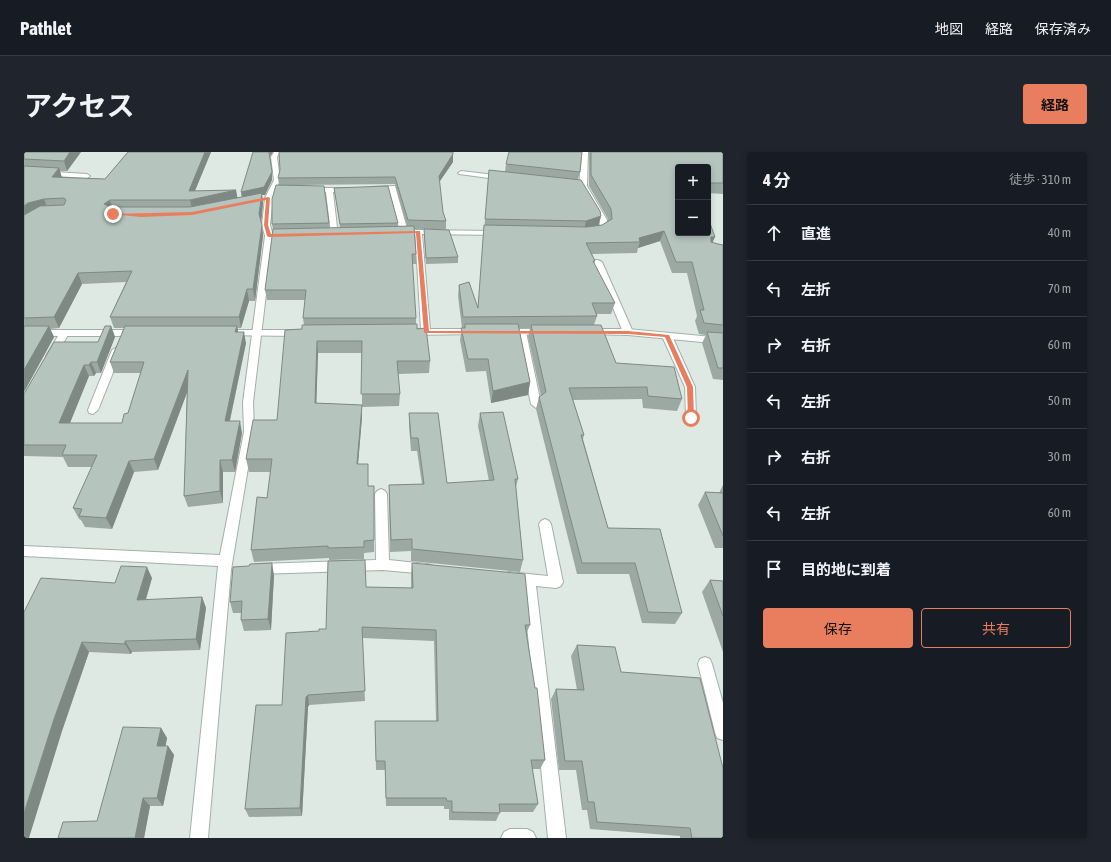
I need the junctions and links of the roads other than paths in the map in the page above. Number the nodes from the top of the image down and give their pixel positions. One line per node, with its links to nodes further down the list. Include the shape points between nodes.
1 (276, 152): 25 (street, via 274,156 277,189 265,199 266,225 273,236)
2 (585, 152): 12 (street, via 579,185 603,220 604,228)
3 (24, 172): 5 (street)
4 (461, 173): 6 (street)
5 (87, 176)
6 (514, 179)
7 (297, 189): 8 (street)
8 (329, 190): 9 (street, via 392,188 400,232); 11 (street)
9 (418, 232): 10 (street); 16 (street)
10 (505, 233)
11 (335, 234)
12 (584, 234)
13 (598, 262): 20 (street)
14 (124, 332): 22 (street); 23 (street); 31 (street)
15 (403, 332): 16 (street)
16 (426, 332): 17 (street)
17 (521, 332): 18 (street); 30 (street)
18 (551, 332)
19 (574, 332): 20 (street)
20 (628, 332): 27 (street)
21 (24, 333): 22 (street)
22 (64, 333): 29 (street)
23 (147, 333)
24 (217, 333): 25 (street)
25 (256, 333): 26 (street); 36 (street, via 248,402 249,432)
26 (310, 333)
27 (667, 336): 28 (street); 32 (street, via 690,387)
28 (723, 341)
29 (46, 365)
30 (536, 404)
31 (93, 410)
32 (691, 418)
33 (381, 494): 37 (street)
34 (545, 524): 40 (street, via 556,582)
35 (24, 551): 36 (street)
36 (225, 565): 37 (street, via 244,570); 43 (street)
37 (383, 565): 38 (street)
38 (437, 571)
39 (498, 577): 40 (street)
40 (529, 580): 46 (street)
41 (704, 664): 42 (street)
42 (723, 732)
43 (199, 838)
44 (510, 838): 45 (street)
45 (527, 838)
46 (557, 838)

